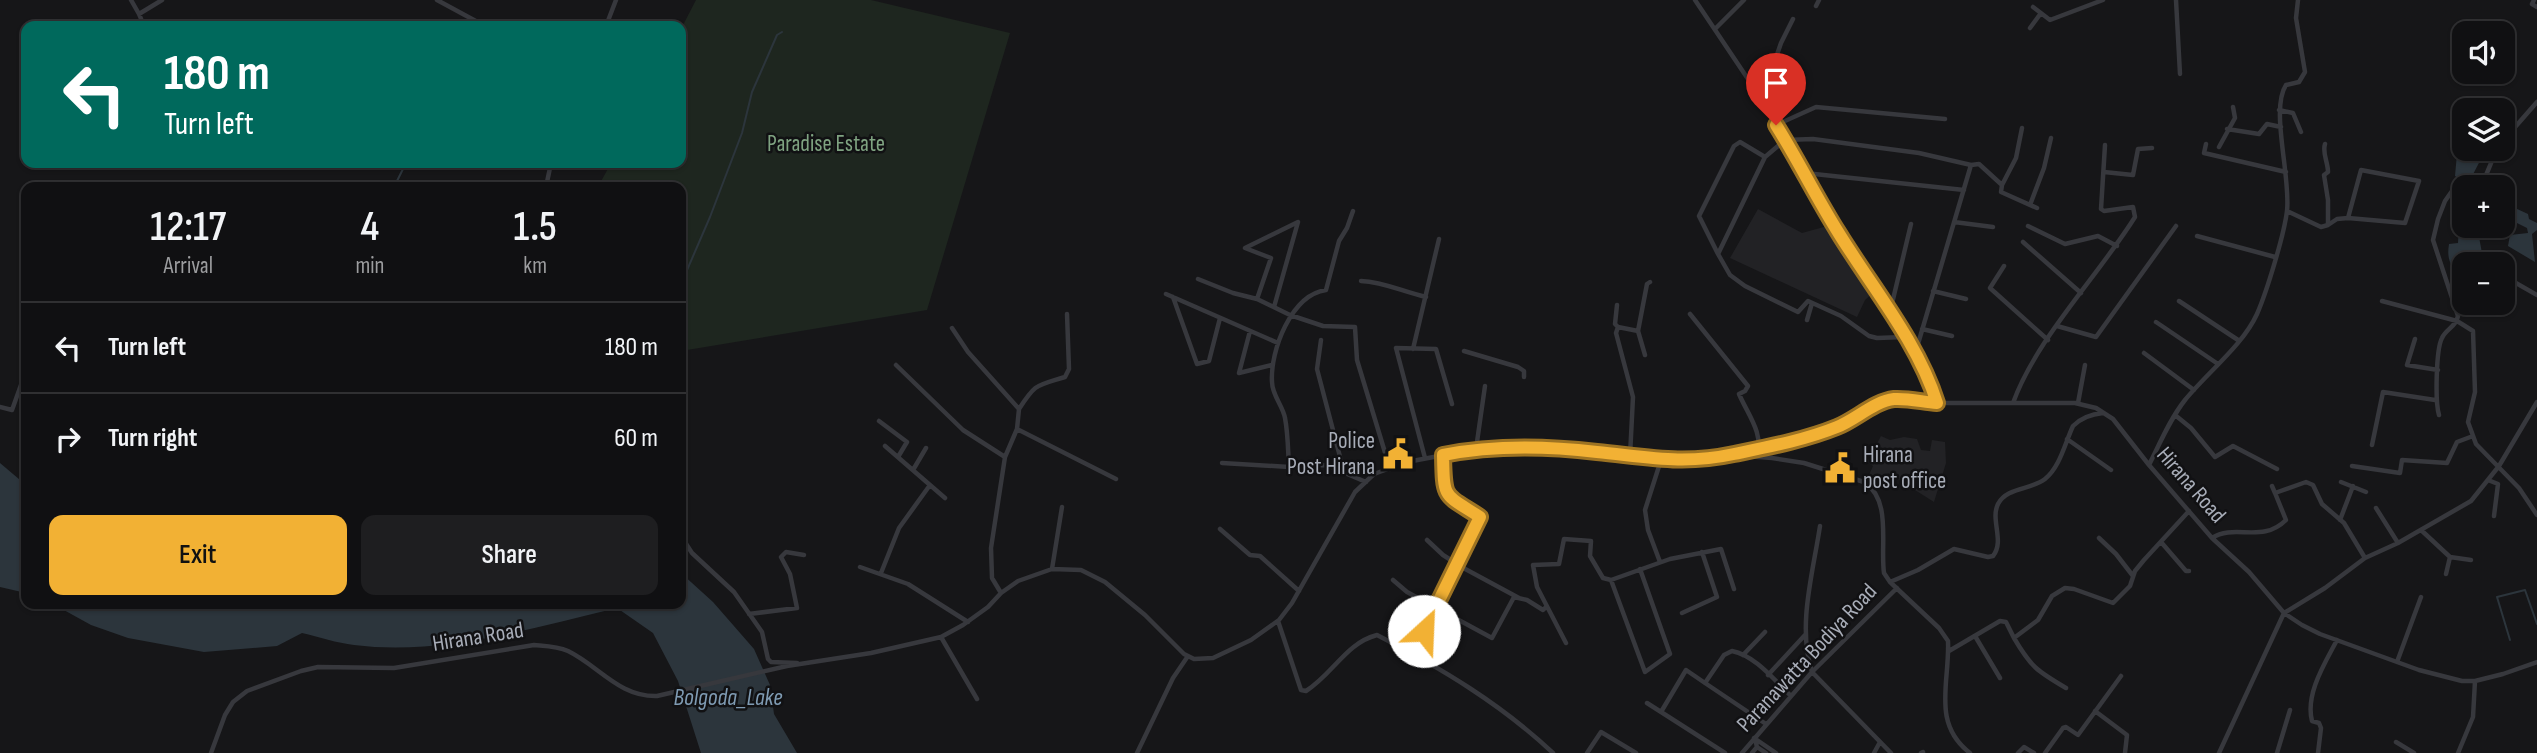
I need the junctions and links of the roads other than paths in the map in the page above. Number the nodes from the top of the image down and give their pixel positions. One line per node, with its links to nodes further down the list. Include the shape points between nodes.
1 (131, 0): 16 (street)
2 (162, 0): 16 (street)
3 (437, 0): 19 (street)
4 (616, 0): 20 (street)
5 (1695, 0): 22 (street)
6 (1744, 0): 22 (street)
7 (1819, 0): 12 (street)
8 (2103, 0): 15 (street, via 2050,20)
9 (2176, 0): 23 (street)
10 (2298, 0): 27 (street, via 2296,18 2305,72 2299,82 2286,85)
11 (2534, 0): 14 (street)
12 (1816, 6)
13 (2033, 7): 15 (street)
14 (2537, 7)
15 (2041, 13): 21 (street)
16 (139, 14): 18 (street)
17 (1793, 19): 24 (street, via 1770,75)
18 (142, 21)
19 (476, 21)
20 (608, 21)
21 (2030, 28)
22 (1715, 29): 24 (street)
23 (2180, 75)
24 (1754, 88): 29 (street)
25 (2537, 102): 31 (street)
26 (2233, 107): 33 (street, via 2235,118)
27 (2279, 110): 30 (street); 34 (street, via 2293,113)
28 (1945, 119): 29 (street, via 1816,107)
29 (1776, 125): 36 (street)
30 (2281, 127): 33 (street, via 2267,124 2259,134); 45 (street)
31 (2515, 127)
32 (2022, 128): 47 (street, via 2016,158)
33 (2227, 130): 40 (street)
34 (2301, 132)
35 (2051, 138): 50 (street)
36 (1785, 140): 42 (street); 43 (street, via 1814,139 1919,153); 46 (street)
37 (2206, 144): 45 (street, via 2204,153)
38 (2325, 144): 57 (street)
39 (2105, 145): 44 (street)
40 (2219, 147)
41 (2152, 148): 44 (street, via 2138,149 2133,175)
42 (1765, 157): 65 (street); 65 (street, via 1740,142 1734,146 1699,216)
43 (1971, 165): 47 (street, via 1979,164); 48 (street)
44 (2104, 172): 64 (street, via 2102,211 2135,209)
45 (2286, 172): 53 (street)
46 (1804, 173): 48 (street); 85 (street)
47 (2002, 185): 50 (street, via 2001,192)
48 (1964, 190): 55 (street)
49 (2452, 191): 92 (street, via 2433,240)
50 (2030, 205): 51 (street)
51 (2037, 208)
52 (1353, 211): 88 (street, via 1339,241 1326,290 1315,292)
53 (2287, 211): 57 (street, via 2320,227); 66 (street)
54 (2348, 218): 54 (street, via 2405,223 2419,181 2361,170); 57 (street)
55 (1954, 222): 60 (street); 72 (street)
56 (1911, 224): 85 (street)
57 (2328, 225)
58 (2028, 226): 64 (street, via 2065,244 2098,236)
59 (2176, 226): 93 (street, via 2096,337)
60 (1993, 227)
61 (2197, 236): 66 (street)
62 (1439, 239): 76 (street)
63 (2023, 242): 73 (street)
64 (2117, 246): 73 (street)
65 (1718, 254): 82 (street, via 1730,275 1745,286 1798,312 1808,301)
66 (2275, 257): 104 (street, via 2257,314)
67 (2004, 266): 103 (street, via 1990,288)
68 (1198, 279): 78 (street)
69 (1362, 281): 76 (street)
70 (1650, 282): 98 (street)
71 (2515, 282): 75 (street)
72 (1933, 291): 79 (street); 96 (street)
73 (2081, 293): 93 (street)
74 (1166, 294): 77 (street)
75 (2537, 295)
76 (1426, 296): 106 (street)
77 (1172, 297): 89 (street); 89 (street, via 1197,363 1209,360)
78 (1257, 299): 84 (street); 84 (street, via 1271,258 1245,248 1298,222)
79 (1966, 299)
80 (2179, 301): 104 (street)
81 (2382, 301): 92 (street)
82 (1812, 303): 90 (street); 100 (street, via 1877,338)
83 (1617, 305): 94 (street)
84 (1274, 307): 88 (street)
85 (1890, 313): 100 (street)
86 (1067, 314): 127 (street, via 1069,369 1065,377 1029,391)
87 (1690, 314): 139 (street, via 1748,386 1738,394 1753,422)
88 (1290, 315): 105 (street); 153 (street, via 1323,326 1355,327 1357,360)
89 (1220, 318): 97 (street)
90 (1807, 320)
91 (2156, 321): 111 (street)
92 (2458, 321): 115 (street, via 2442,338); 133 (street, via 2473,331 2475,392 2468,422)
93 (2057, 326): 103 (street)
94 (1618, 327): 98 (street); 142 (street, via 1633,397)
95 (952, 328): 127 (street)
96 (1922, 329): 99 (street); 109 (street)
97 (1250, 331): 105 (street); 113 (street, via 1238,373)
98 (1638, 331): 110 (street)
99 (1952, 336)
100 (1904, 337): 109 (street)
101 (2415, 339): 115 (street, via 2407,365)
102 (1321, 340): 157 (street, via 1317,369)
103 (2049, 340): 122 (street)
104 (2238, 340): 111 (street)
105 (1278, 343): 113 (street)
106 (1413, 349): 125 (street, via 1436,349); 146 (street, via 1396,348)
107 (1464, 351): 116 (street, via 1518,367)
108 (2144, 353): 119 (street)
109 (1915, 354): 121 (street)
110 (1645, 355)
111 (2218, 364): 119 (street)
112 (897, 365): 144 (street, via 963,430)
113 (1272, 365): 151 (street, via 1272,385 1285,416)
114 (2085, 365): 123 (street)
115 (2438, 370): 120 (street)
116 (1524, 377)
117 (21, 385): 126 (street, via 12,410)
118 (1485, 386): 138 (street)
119 (2194, 390): 129 (street)
120 (2435, 400): 130 (street); 135 (street, via 2383,392)
121 (1937, 403): 122 (street); 139 (street, via 1893,399 1836,428)
122 (2013, 403): 123 (street)
123 (2078, 403): 128 (street)
124 (2537, 403): 152 (street)
125 (1452, 404)
126 (0, 407)
127 (1018, 409): 132 (street)
128 (2104, 413): 134 (street, via 2077,422); 149 (street, Hirana Road)
129 (2175, 415): 149 (street); 154 (street, via 2215,457 2233,446)
130 (2438, 415)
131 (879, 421): 143 (street, via 907,442)
132 (1017, 429): 144 (street); 158 (street)
133 (2473, 436): 150 (street, via 2457,442 2447,463 2402,460 2400,473); 152 (street)
134 (2067, 439): 156 (street); 199 (street, via 2054,470 2044,480 2003,497 1997,507 1998,544 1993,556 1954,549)
135 (2372, 445)
136 (885, 446): 143 (street)
137 (926, 448): 155 (street)
138 (1476, 449): 140 (street); 142 (street)
139 (1759, 449): 141 (street); 145 (street)
140 (1443, 455): 146 (street); 189 (street, via 1447,495 1480,517)
141 (1732, 455): 145 (street); 147 (street)
142 (1630, 456): 147 (street)
143 (898, 457): 155 (street)
144 (1004, 457): 203 (street, via 991,548 992,578)
145 (1757, 457): 199 (street, via 1804,463 1873,488 1881,508 1882,560)
146 (1425, 458): 153 (street)
147 (1661, 460): 188 (street, via 1645,510)
148 (1222, 463): 151 (street)
149 (2149, 465): 170 (street, Hirana Road)
150 (2352, 466)
151 (1289, 467): 157 (street, via 1326,465)
152 (2499, 467): 159 (street); 171 (street)
153 (1390, 468): 160 (street)
154 (2277, 469)
155 (913, 470): 162 (street)
156 (2110, 470)
157 (1345, 472): 160 (street)
158 (1116, 479)
159 (2488, 480): 172 (street, via 2498,484); 176 (street, via 2465,506)
160 (1366, 482): 202 (street, via 1355,492)
161 (2341, 482): 164 (street)
162 (930, 485): 167 (street); 194 (street, via 899,528)
163 (2272, 486): 166 (street)
164 (2353, 486): 165 (street); 173 (street)
165 (2366, 492)
166 (2275, 493): 173 (street, via 2310,483 2322,504); 178 (street, via 2286,520 2282,524 2272,531 2223,533)
167 (945, 498)
168 (1062, 508): 191 (street)
169 (2376, 508): 181 (street)
170 (2189, 511): 178 (street, Hirana Road); 180 (street)
171 (2537, 515)
172 (2494, 516)
173 (2340, 520): 186 (street)
174 (1820, 526): 214 (street)
175 (1220, 529): 202 (street)
176 (2421, 530): 181 (street); 185 (street)
177 (2099, 538): 196 (street)
178 (2212, 538): 209 (street, Hirana Road)
179 (1427, 540): 189 (street)
180 (2161, 542): 193 (street); 196 (street)
181 (2398, 543): 186 (street)
182 (686, 544): 210 (street, via 734,592)
183 (1702, 552): 188 (street); 201 (street, via 1721,549); 208 (street, via 1717,597)
184 (804, 555): 210 (street, via 786,552 781,557 797,608)
185 (2450, 557): 187 (street); 195 (street)
186 (2365, 558): 209 (street)
187 (2471, 560)
188 (1660, 562): 192 (street)
189 (1456, 564): 205 (street); 206 (street)
190 (860, 567): 194 (street)
191 (1052, 569): 203 (street, Hirana Road); 223 (street, via 1082,570 1105,582)
192 (1640, 569): 198 (street); 198 (street, via 1670,654 1645,671)
193 (2189, 571)
194 (881, 573): 212 (street, via 908,584)
195 (2446, 574)
196 (2133, 576): 217 (street, via 2130,586 2113,603 2074,589 2058,591 2038,620)
197 (1393, 580): 206 (street)
198 (1611, 580): 207 (street, via 1603,578 1590,556 1591,541 1564,539 1559,564 1533,565)
199 (1890, 582): 200 (street)
200 (1897, 588): 220 (street, via 1939,628); 227 (street, Paranawatta Bodiya Road)
201 (1734, 589)
202 (1299, 591): 211 (street)
203 (1001, 593): 212 (street, Hirana Road)
204 (2421, 597): 224 (street)
205 (1518, 598): 206 (street, via 1514,597 1492,638); 207 (street, via 1543,610)
206 (1435, 607): 221 (street)
207 (1546, 607): 219 (street)
208 (1682, 613)
209 (2284, 613): 218 (street, Hirana Road); 262 (street)
210 (749, 614): 226 (street, via 762,632 771,662)
211 (1278, 621): 221 (street, via 1301,690 1322,681 1348,650 1365,638 1377,635); 223 (street, via 1213,658)
212 (968, 622): 216 (street, Hirana Road)
213 (1765, 632): 222 (street)
214 (1805, 635): 227 (street); 228 (street)
215 (1975, 636): 217 (street, via 2003,621); 220 (street); 230 (street)
216 (941, 637): 226 (street, Hirana Road); 235 (street)
217 (2014, 638): 233 (street, via 2037,671)
218 (2337, 640): 224 (street, Hirana Road); 264 (street, via 2309,710 2312,721 2320,726)
219 (1566, 643)
220 (1949, 651): 257 (street, via 1944,696 1947,717 1952,736)
221 (1414, 654): 247 (street, via 1487,698)
222 (1743, 655): 228 (street); 232 (street, via 1724,655)
223 (1188, 656): 246 (street)
224 (2397, 662): 231 (street, Hirana Road)
225 (2537, 662): 231 (street, Hirana Road)
226 (798, 663): 245 (street, Hirana Road, via 643,696 629,692 572,654 549,646 394,668 318,667 247,691 233,702)
227 (1812, 672): 234 (street, Paranawatta Bodiya Road); 242 (street)
228 (1768, 675): 234 (street)
229 (2121, 676): 238 (street)
230 (2000, 678)
231 (2475, 681): 266 (street, via 2473,718)
232 (1705, 683): 239 (street, via 1686,670); 240 (street)
233 (2066, 688)
234 (1791, 696): 240 (street, Paranawatta Bodiya Road)
235 (977, 699)
236 (1647, 702): 239 (street)
237 (2290, 710): 263 (street)
238 (2095, 711): 260 (street, via 2078,735 2063,728); 261 (street, via 2127,735)
239 (1661, 712): 250 (street)
240 (1766, 724): 241 (street, Paranawatta Bodiya Road)
241 (1754, 738): 244 (street); 251 (street, Paranawatta Bodiya Road); 254 (street)
242 (1880, 742): 255 (street); 256 (street)
243 (2396, 742): 265 (street)
244 (1756, 747): 252 (street); 253 (street)
245 (211, 753)
246 (1137, 753)
247 (1553, 753)
248 (1587, 753): 249 (street, via 1601,732)
249 (1636, 753)
250 (1725, 753)
251 (1742, 753)
252 (1752, 753)
253 (1766, 753)
254 (1776, 753)
255 (1874, 753)
256 (1891, 753)
257 (1970, 753)
258 (2018, 753): 259 (street, via 2024,747)
259 (2034, 753)
260 (2045, 753)
261 (2125, 753)
262 (2219, 753)
263 (2277, 753)
264 (2318, 753)
265 (2414, 753)
266 (2458, 753)

